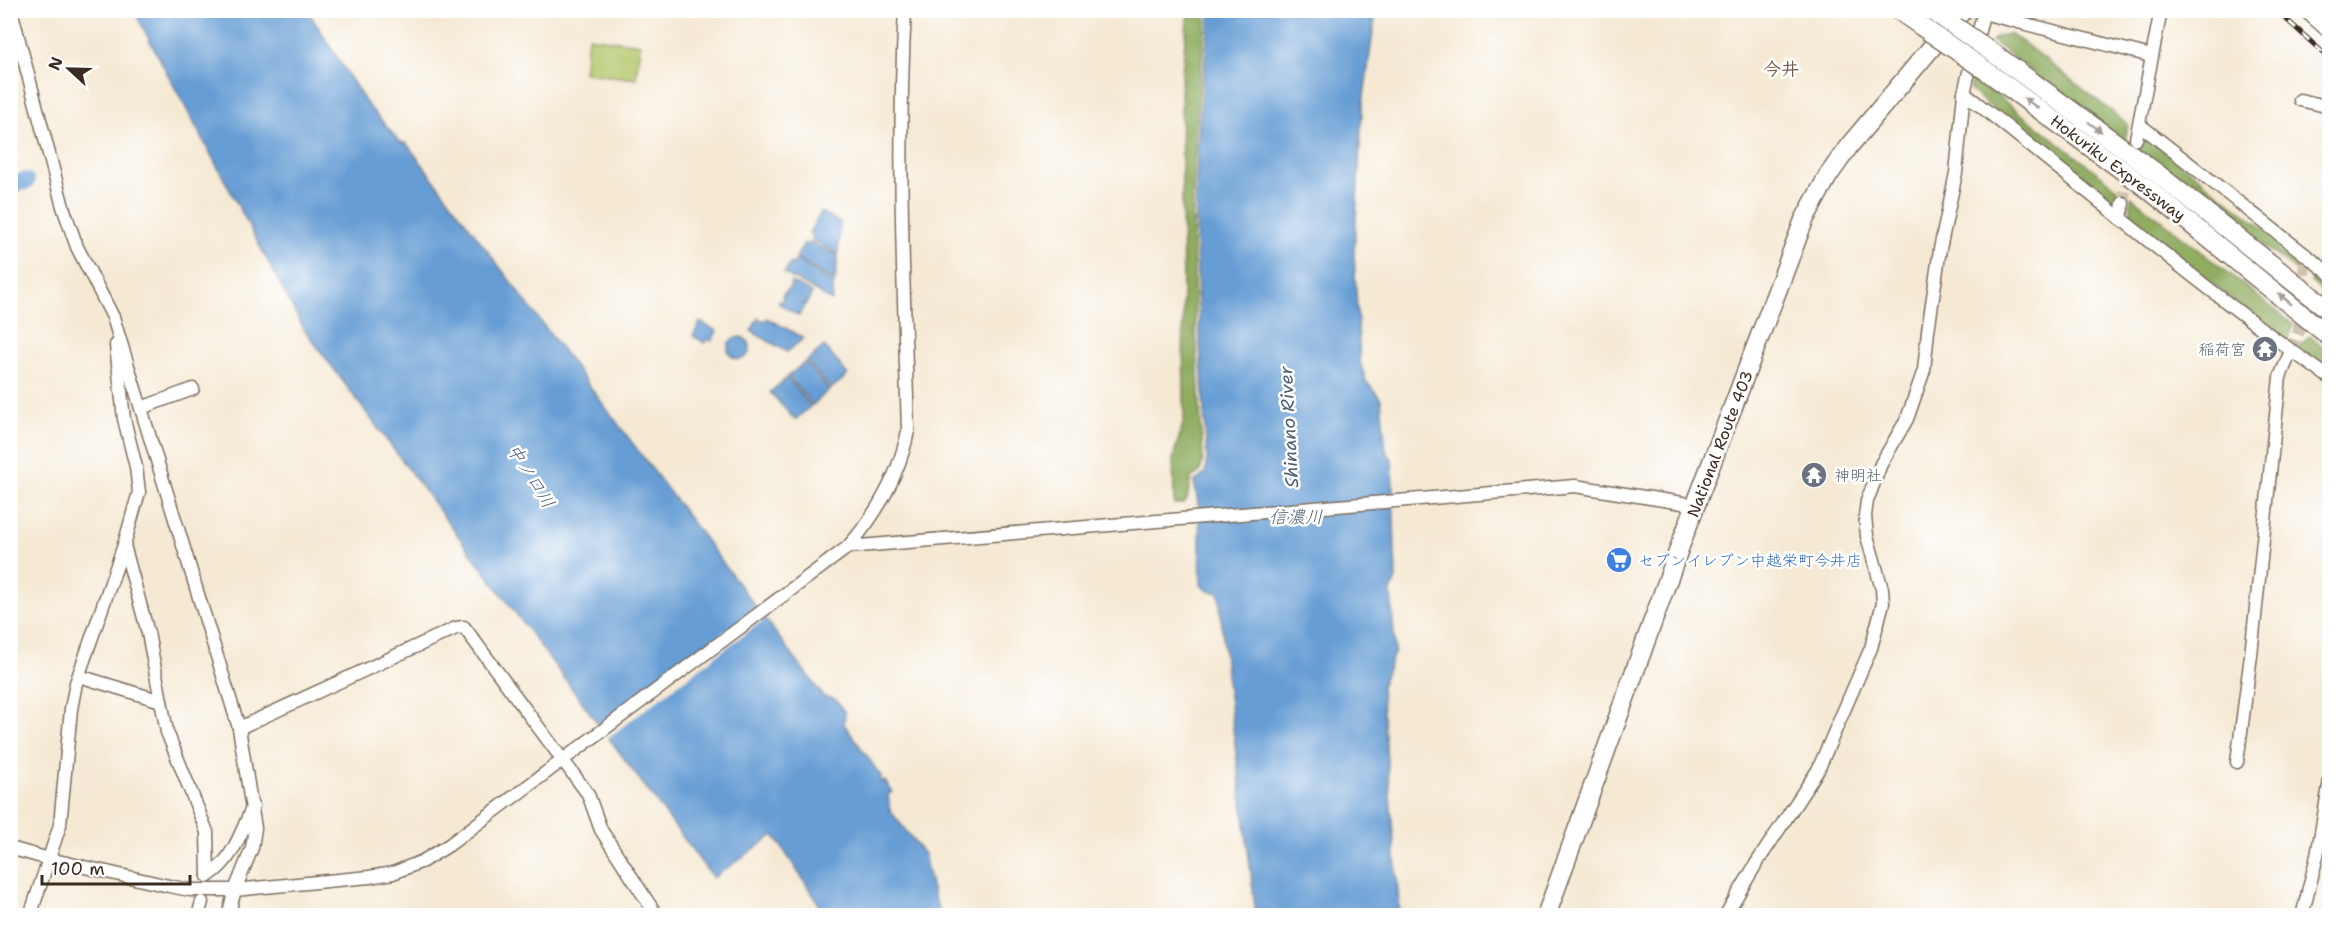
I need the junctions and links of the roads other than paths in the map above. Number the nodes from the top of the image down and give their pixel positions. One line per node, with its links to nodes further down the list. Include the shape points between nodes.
1 (11, 10): 20 (street, via 63,207 77,247)
2 (905, 10): 28 (street, via 901,199 908,431 887,493)
3 (1898, 10): 21 (highway, Hokuriku Expressway, one-way to 3, bridge, via 2148,189)
4 (1932, 10): 19 (highway, Hokuriku Expressway, one-way to 19, bridge, via 2158,174)
5 (1963, 10): 26 (highway, National Route 403, via 1849,146 1804,220)
6 (2161, 10): 10 (street)
7 (2304, 10): 9 (street)
8 (1983, 12): 10 (street); 11 (street)
9 (2330, 33)
10 (2151, 56): 14 (street)
11 (1964, 93): 17 (street); 45 (street, via 1956,174 1940,249 1924,370 1907,419 1881,464 1867,501 1867,536 1883,603 1871,648 1818,770)
12 (2300, 100): 13 (street)
13 (2330, 107)
14 (2140, 125): 15 (street); 18 (street, via 2306,259)
15 (2136, 139)
16 (2123, 203): 17 (street)
17 (2121, 219): 22 (street)
18 (2330, 274)
19 (2330, 311)
20 (113, 317): 25 (street); 27 (street, via 124,419 139,482)
21 (2330, 337)
22 (2290, 351): 23 (street); 33 (street, via 2280,377)
23 (2330, 378)
24 (193, 389): 25 (street)
25 (141, 408): 31 (street)
26 (1695, 505): 28 (street, via 1575,486); 44 (highway, National Route 403)
27 (124, 545): 29 (street); 30 (street)
28 (848, 547): 32 (street)
29 (79, 676): 30 (street); 37 (street, via 71,709 60,825)
30 (161, 700): 35 (street, via 167,732 207,832 208,876 228,860)
31 (239, 728): 32 (street, via 464,627); 35 (street)
32 (563, 760): 38 (street, via 449,845 407,868 369,877); 43 (street, via 588,794 601,830)
33 (2237, 762)
34 (2330, 780): 46 (street)
35 (253, 805): 38 (street, via 252,848)
36 (10, 848): 37 (street)
37 (49, 859): 38 (street, via 189,890); 40 (street)
38 (235, 890): 42 (street)
39 (202, 902): 41 (street)
40 (30, 915)
41 (198, 915)
42 (228, 915)
43 (657, 915)
44 (1546, 915)
45 (1725, 915)
46 (2302, 915)

